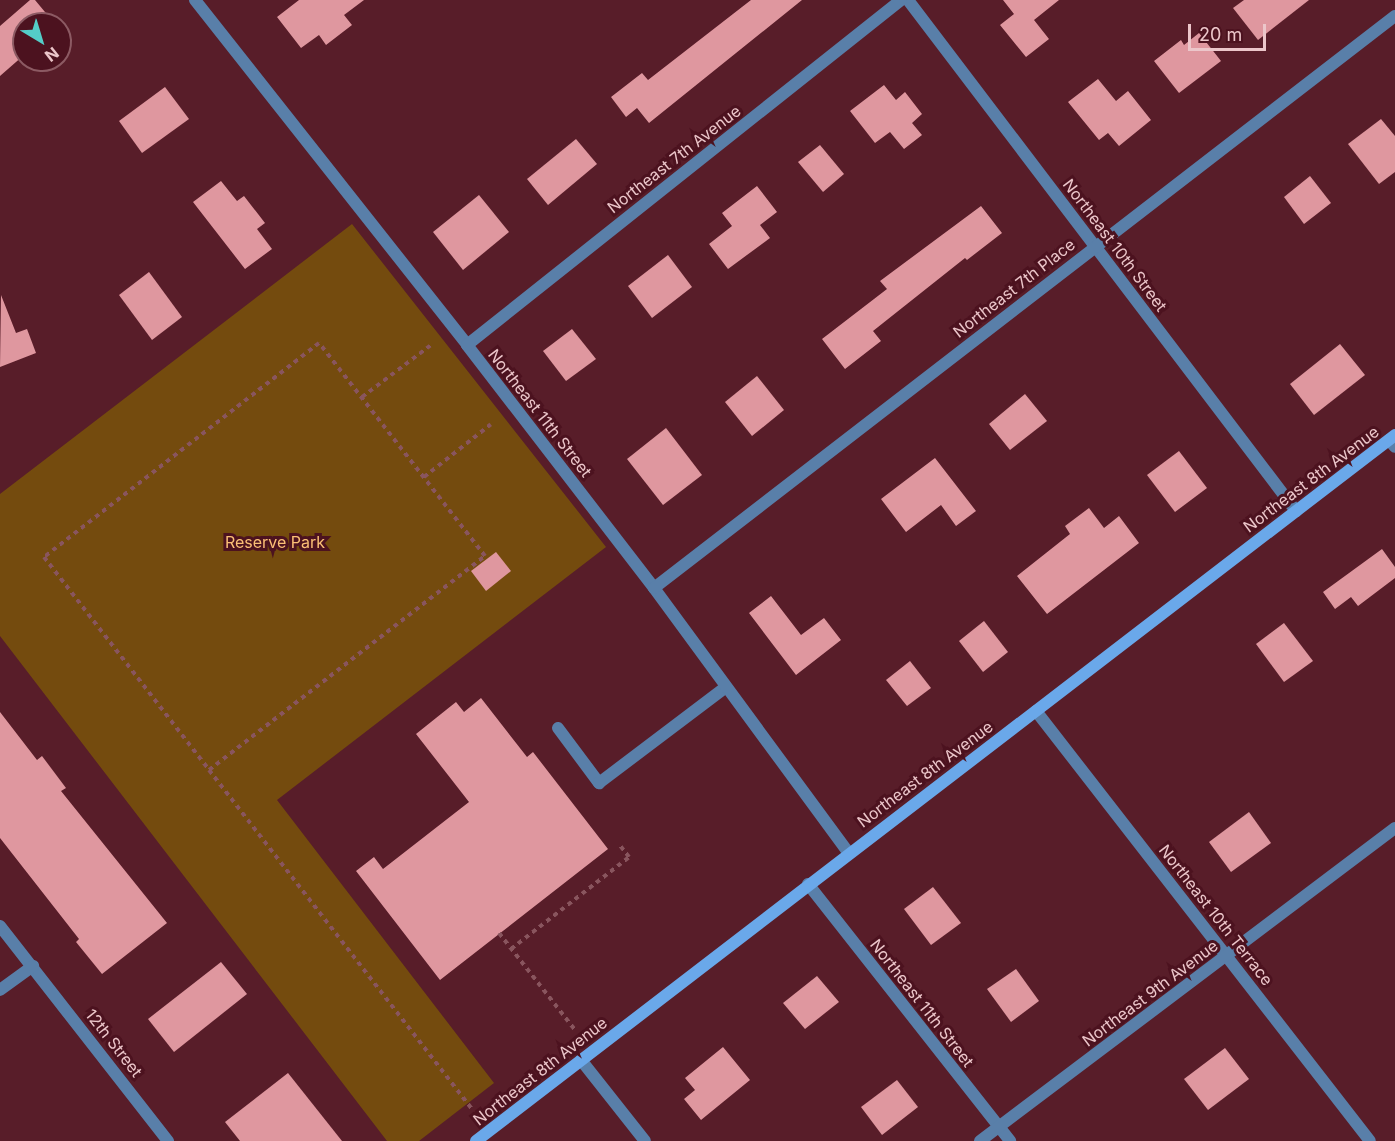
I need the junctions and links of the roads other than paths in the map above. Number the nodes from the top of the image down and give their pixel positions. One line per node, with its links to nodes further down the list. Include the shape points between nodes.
1 (195, 0): 6 (street, Northeast 11th Street)
2 (901, 0): 6 (street, Northeast 7th Avenue)
3 (908, 0): 5 (street, Northeast 10th Street)
4 (1395, 16): 5 (street, Northeast 7th Place)
5 (1095, 246): 8 (street, Northeast 10th Street); 9 (street, Northeast 7th Place)
6 (467, 345): 9 (street, Northeast 11th Street)
7 (1393, 441): 8 (street, Northeast 8th Avenue)
8 (1296, 511): 11 (street, Northeast 8th Avenue)
9 (654, 588): 10 (street, Northeast 11th Street)
10 (726, 687): 12 (street, via 599,783); 14 (street, Northeast 11th Street)
11 (1036, 711): 14 (street, Northeast 8th Avenue); 17 (street, Northeast 10th Terrace)
12 (558, 728)
13 (1395, 828): 17 (street, Northeast 9th Avenue)
14 (849, 853): 15 (street, Northeast 8th Avenue)
15 (808, 884): 20 (street, Northeast 8th Avenue); 21 (street, Northeast 11th Street)
16 (0, 926): 18 (street, 12th Street)
17 (1227, 956): 21 (street, Northeast 9th Avenue); 27 (street, Northeast 10th Terrace)
18 (33, 966): 19 (street); 22 (street, 12th Street)
19 (0, 990)
20 (581, 1060): 23 (street, Northeast 8th Avenue); 24 (street)
21 (999, 1127): 25 (street, Northeast 9th Avenue); 26 (street, Northeast 11th Street)
22 (168, 1141)
23 (476, 1141)
24 (645, 1141)
25 (981, 1141)
26 (1010, 1141)
27 (1370, 1141)

